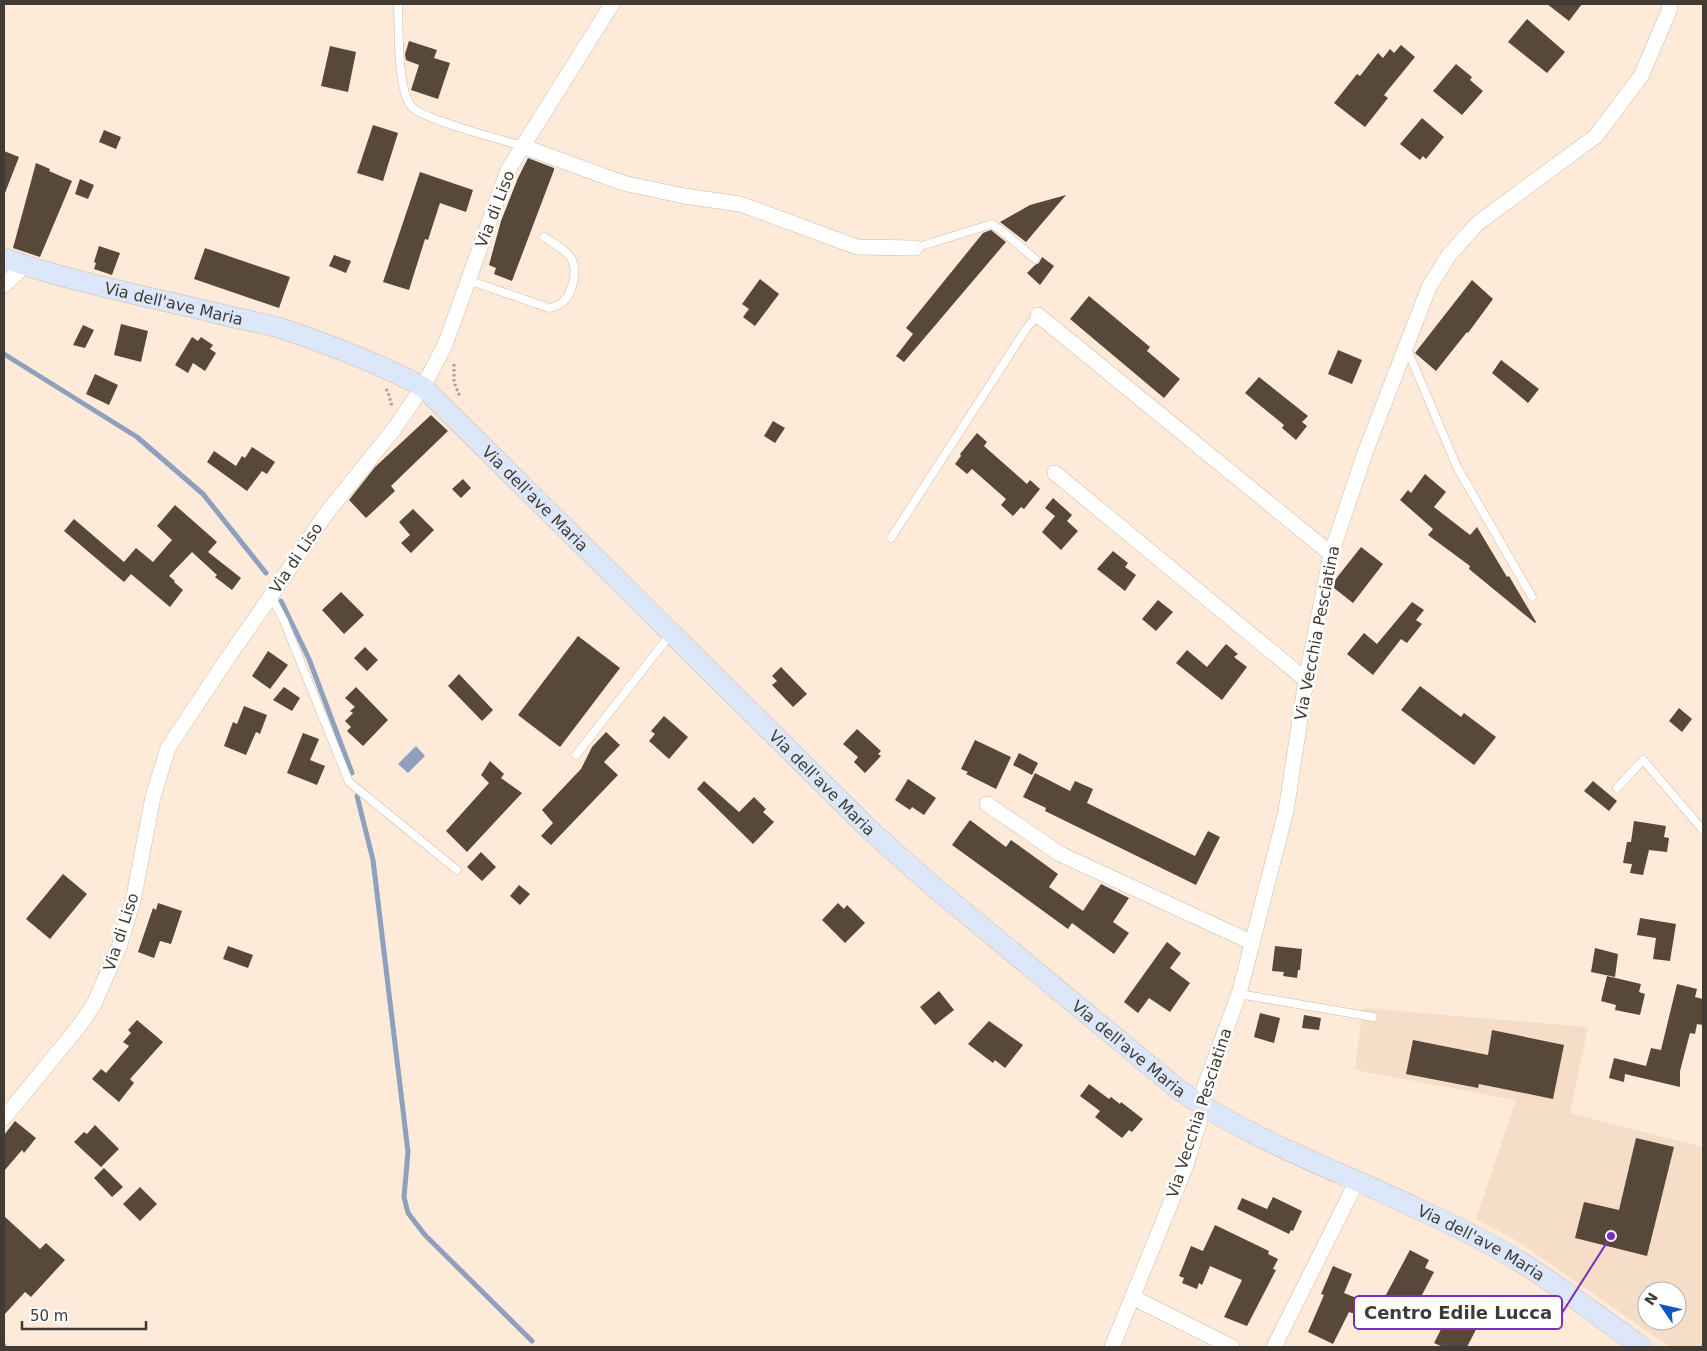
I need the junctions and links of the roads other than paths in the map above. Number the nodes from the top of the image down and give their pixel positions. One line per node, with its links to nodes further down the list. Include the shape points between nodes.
1 (398, 4): 4 (lane, via 399,63 411,107 425,116)
2 (612, 4): 4 (street, Via di Liso)
3 (1670, 4): 13 (street, Via Vecchia Pesciatina, via 1641,76 1596,136 1478,223 1449,255 1429,287)
4 (522, 146): 6 (street, via 623,183 740,204 857,247); 10 (street, Via di Liso, via 508,170)
5 (544, 237): 10 (lane, via 563,249 572,261 576,275 562,303 549,308)
6 (915, 248): 8 (lane, via 992,224)
7 (4, 258): 9 (street, Via dell'ave Maria)
8 (1035, 259)
9 (25, 266): 11 (street); 14 (street, Via dell'ave Maria, via 281,329 345,351)
10 (468, 280): 14 (street, Via di Liso, via 445,345)
11 (4, 285)
12 (1038, 315): 16 (lane); 17 (street)
13 (1406, 347): 17 (street, Via Vecchia Pesciatina, via 1365,452); 19 (lane, via 1457,467)
14 (423, 387): 18 (street, Via di Liso, via 394,429 325,515); 20 (street, Via dell'ave Maria)
15 (1055, 473): 21 (street)
16 (891, 538)
17 (1331, 554): 21 (street, Via Vecchia Pesciatina)
18 (271, 596): 26 (lane, via 284,620 349,782); 31 (street, Via di Liso, via 168,748 154,797 133,901 119,947 94,1004)
19 (1532, 598)
20 (672, 633): 22 (lane); 30 (street, Via dell'ave Maria, via 870,830 1122,1044)
21 (1306, 680): 27 (street, Via Vecchia Pesciatina, via 1286,811)
22 (576, 755)
23 (1618, 788): 25 (lane, via 1643,760)
24 (987, 804): 27 (street, via 1060,854)
25 (1703, 830)
26 (457, 870)
27 (1253, 943): 28 (street, Via Vecchia Pesciatina)
28 (1239, 994): 29 (lane); 30 (street, Via Vecchia Pesciatina, via 1204,1088)
29 (1373, 1017)
30 (1201, 1105): 32 (street, Via dell'ave Maria); 33 (street, Via Vecchia Pesciatina, via 1200,1120 1185,1168)
31 (4, 1118)
32 (1357, 1181): 36 (street); 37 (street, Via dell'ave Maria, via 1470,1234 1527,1267)
33 (1132, 1297): 34 (street, Via Vecchia Pesciatina); 35 (street)
34 (1112, 1347)
35 (1232, 1347)
36 (1274, 1347)
37 (1642, 1347)

